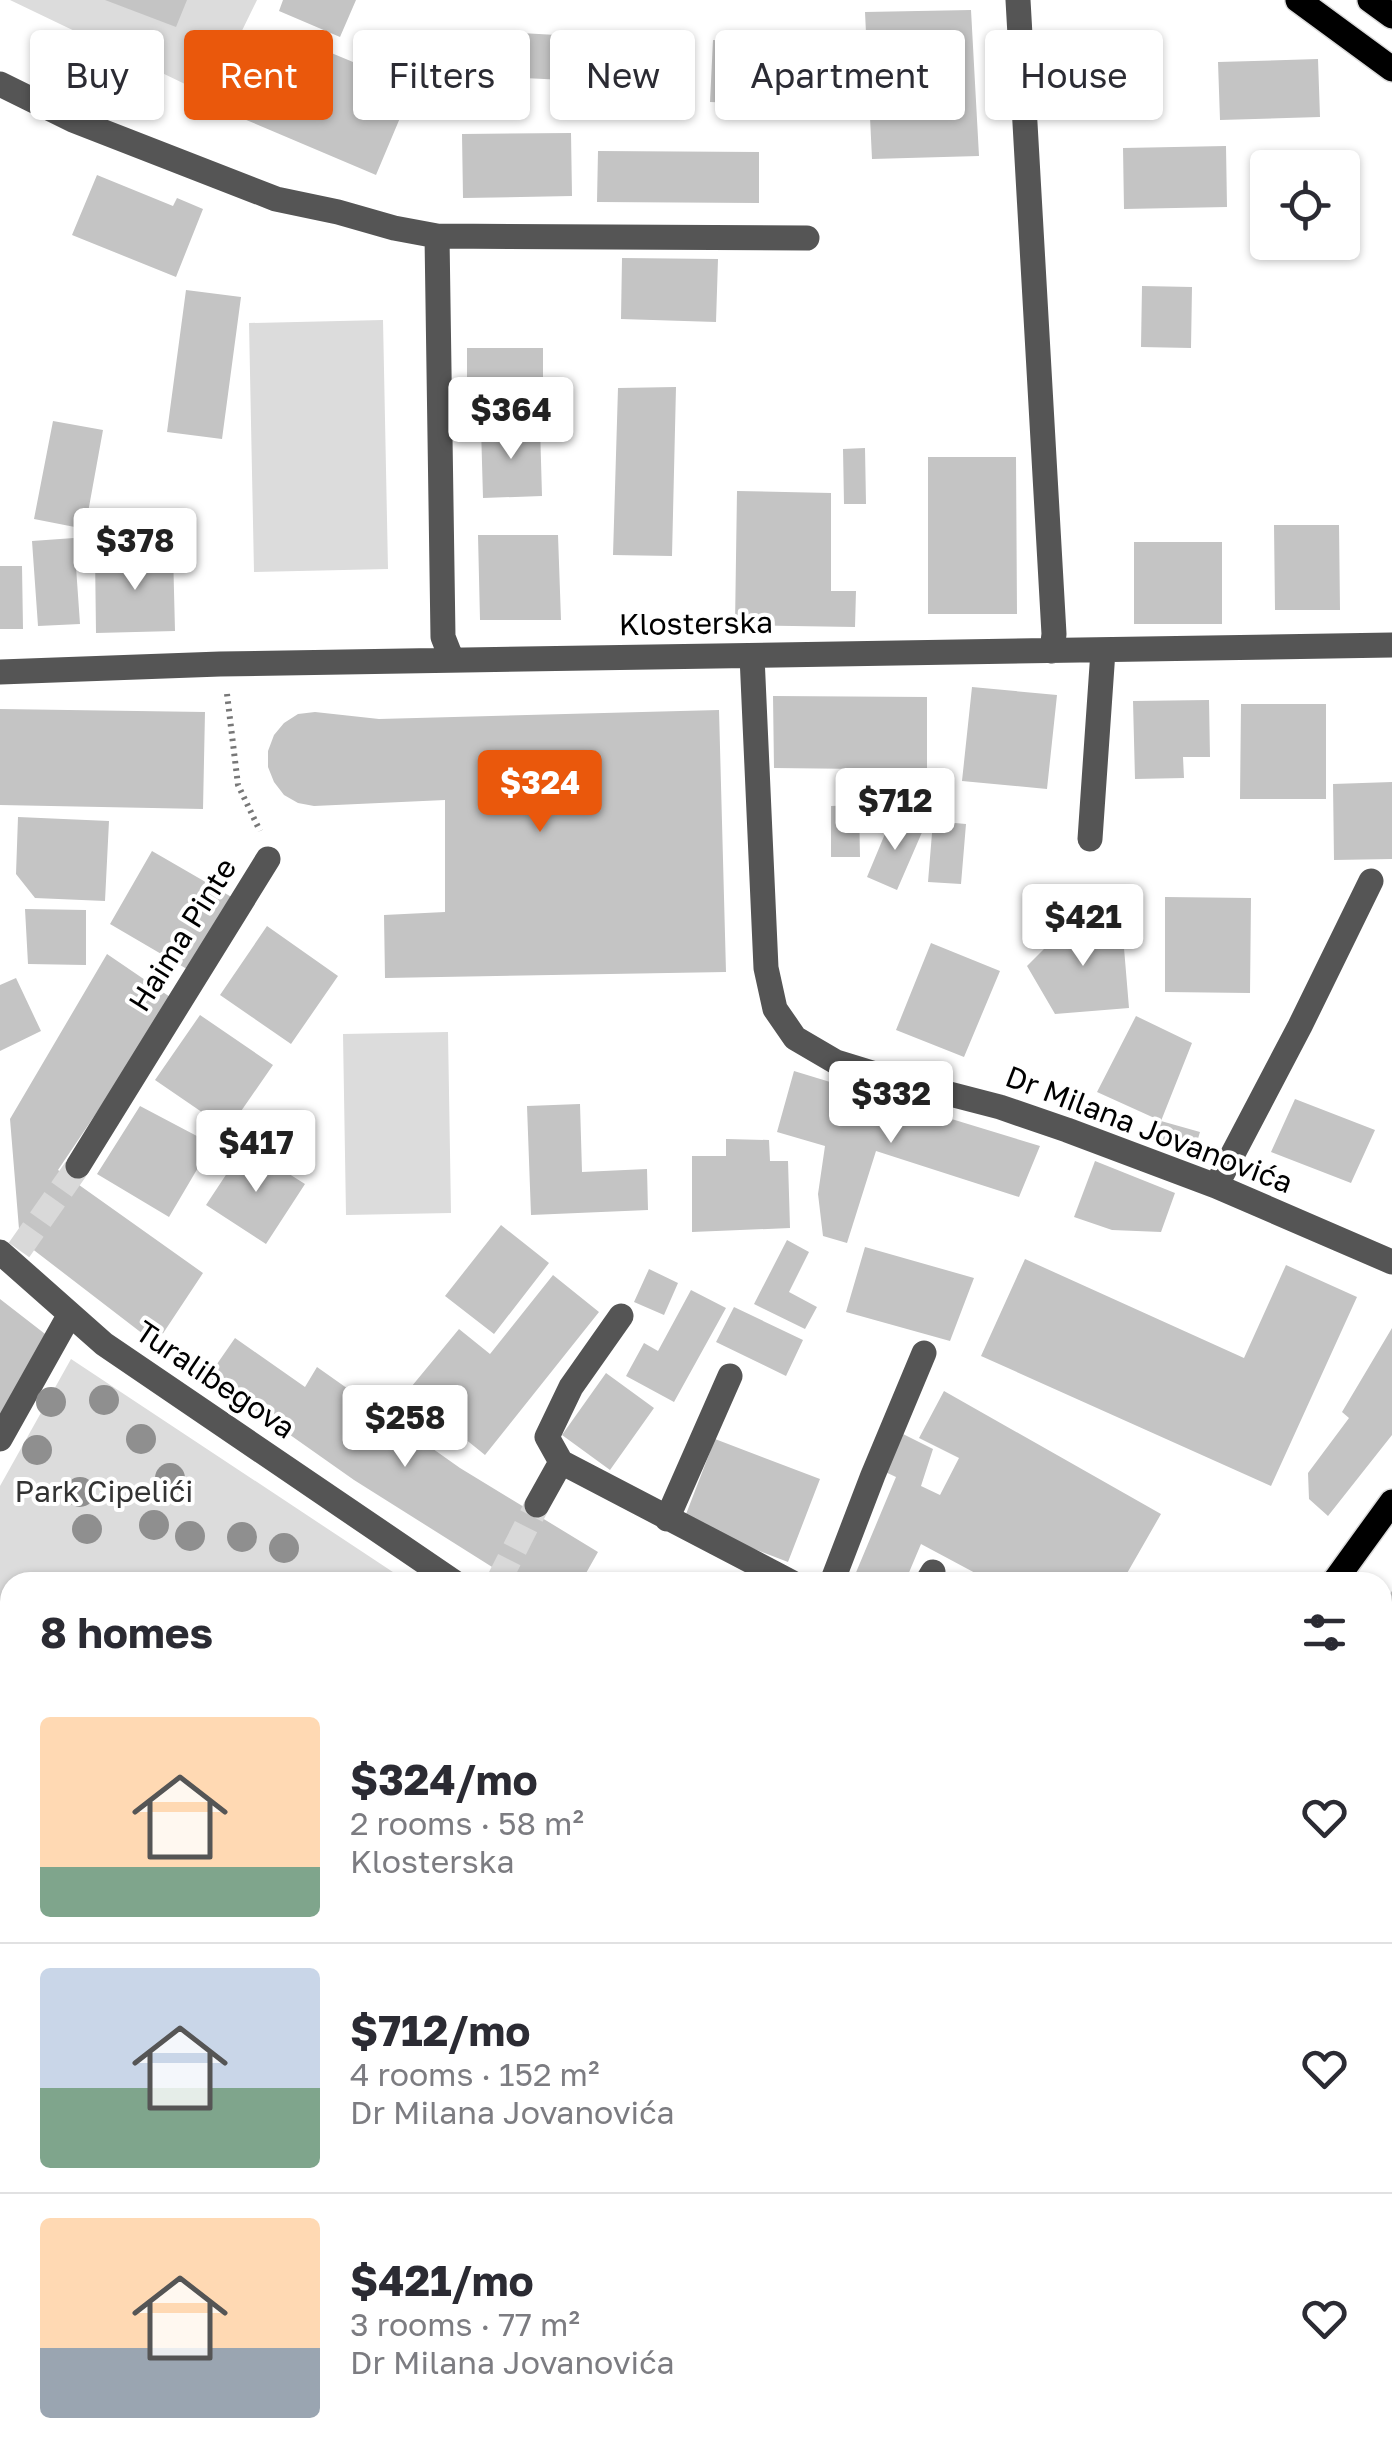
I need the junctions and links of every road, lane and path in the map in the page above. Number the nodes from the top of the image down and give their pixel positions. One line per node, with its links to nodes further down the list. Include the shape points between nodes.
1 (1018, 0): 10 (street)
2 (1298, 0): 5 (main road)
3 (1370, 0): 4 (main road)
4 (1392, 16)
5 (1392, 69)
6 (0, 84): 7 (street, via 73,120 276,199)
7 (437, 236): 8 (street); 13 (street, via 443,637)
8 (808, 238)
9 (1392, 645): 11 (street, Klosterska)
10 (1052, 651): 11 (street, Klosterska); 12 (street, Klosterska)
11 (1103, 651): 16 (street)
12 (752, 656): 13 (street, Klosterska); 20 (street, Dr Milana Jovanovića, via 766,968 774,1009 795,1038 836,1062 1000,1107)
13 (452, 660): 14 (street, Klosterska)
14 (220, 664): 15 (street, Klosterska); 17 (path, Haima Pinte, via 238,785)
15 (0, 672)
16 (1090, 840)
17 (268, 858): 19 (street, Haima Pinte)
18 (1371, 881): 20 (street)
19 (78, 1166)
20 (1216, 1186): 22 (street, Dr Milana Jovanovića)
21 (10, 1254): 23 (street, Turalibegova)
22 (1392, 1262)
23 (70, 1314): 27 (street); 32 (street, Turalibegova, via 104,1344)
24 (620, 1316): 28 (street, via 571,1387 547,1437)
25 (924, 1353): 34 (street)
26 (730, 1376): 31 (street)
27 (0, 1438)
28 (561, 1462): 30 (street); 31 (street)
29 (1392, 1502): 35 (main road)
30 (537, 1505)
31 (667, 1519): 33 (street)
32 (439, 1572)
33 (770, 1572)
34 (836, 1572)
35 (1341, 1572)

